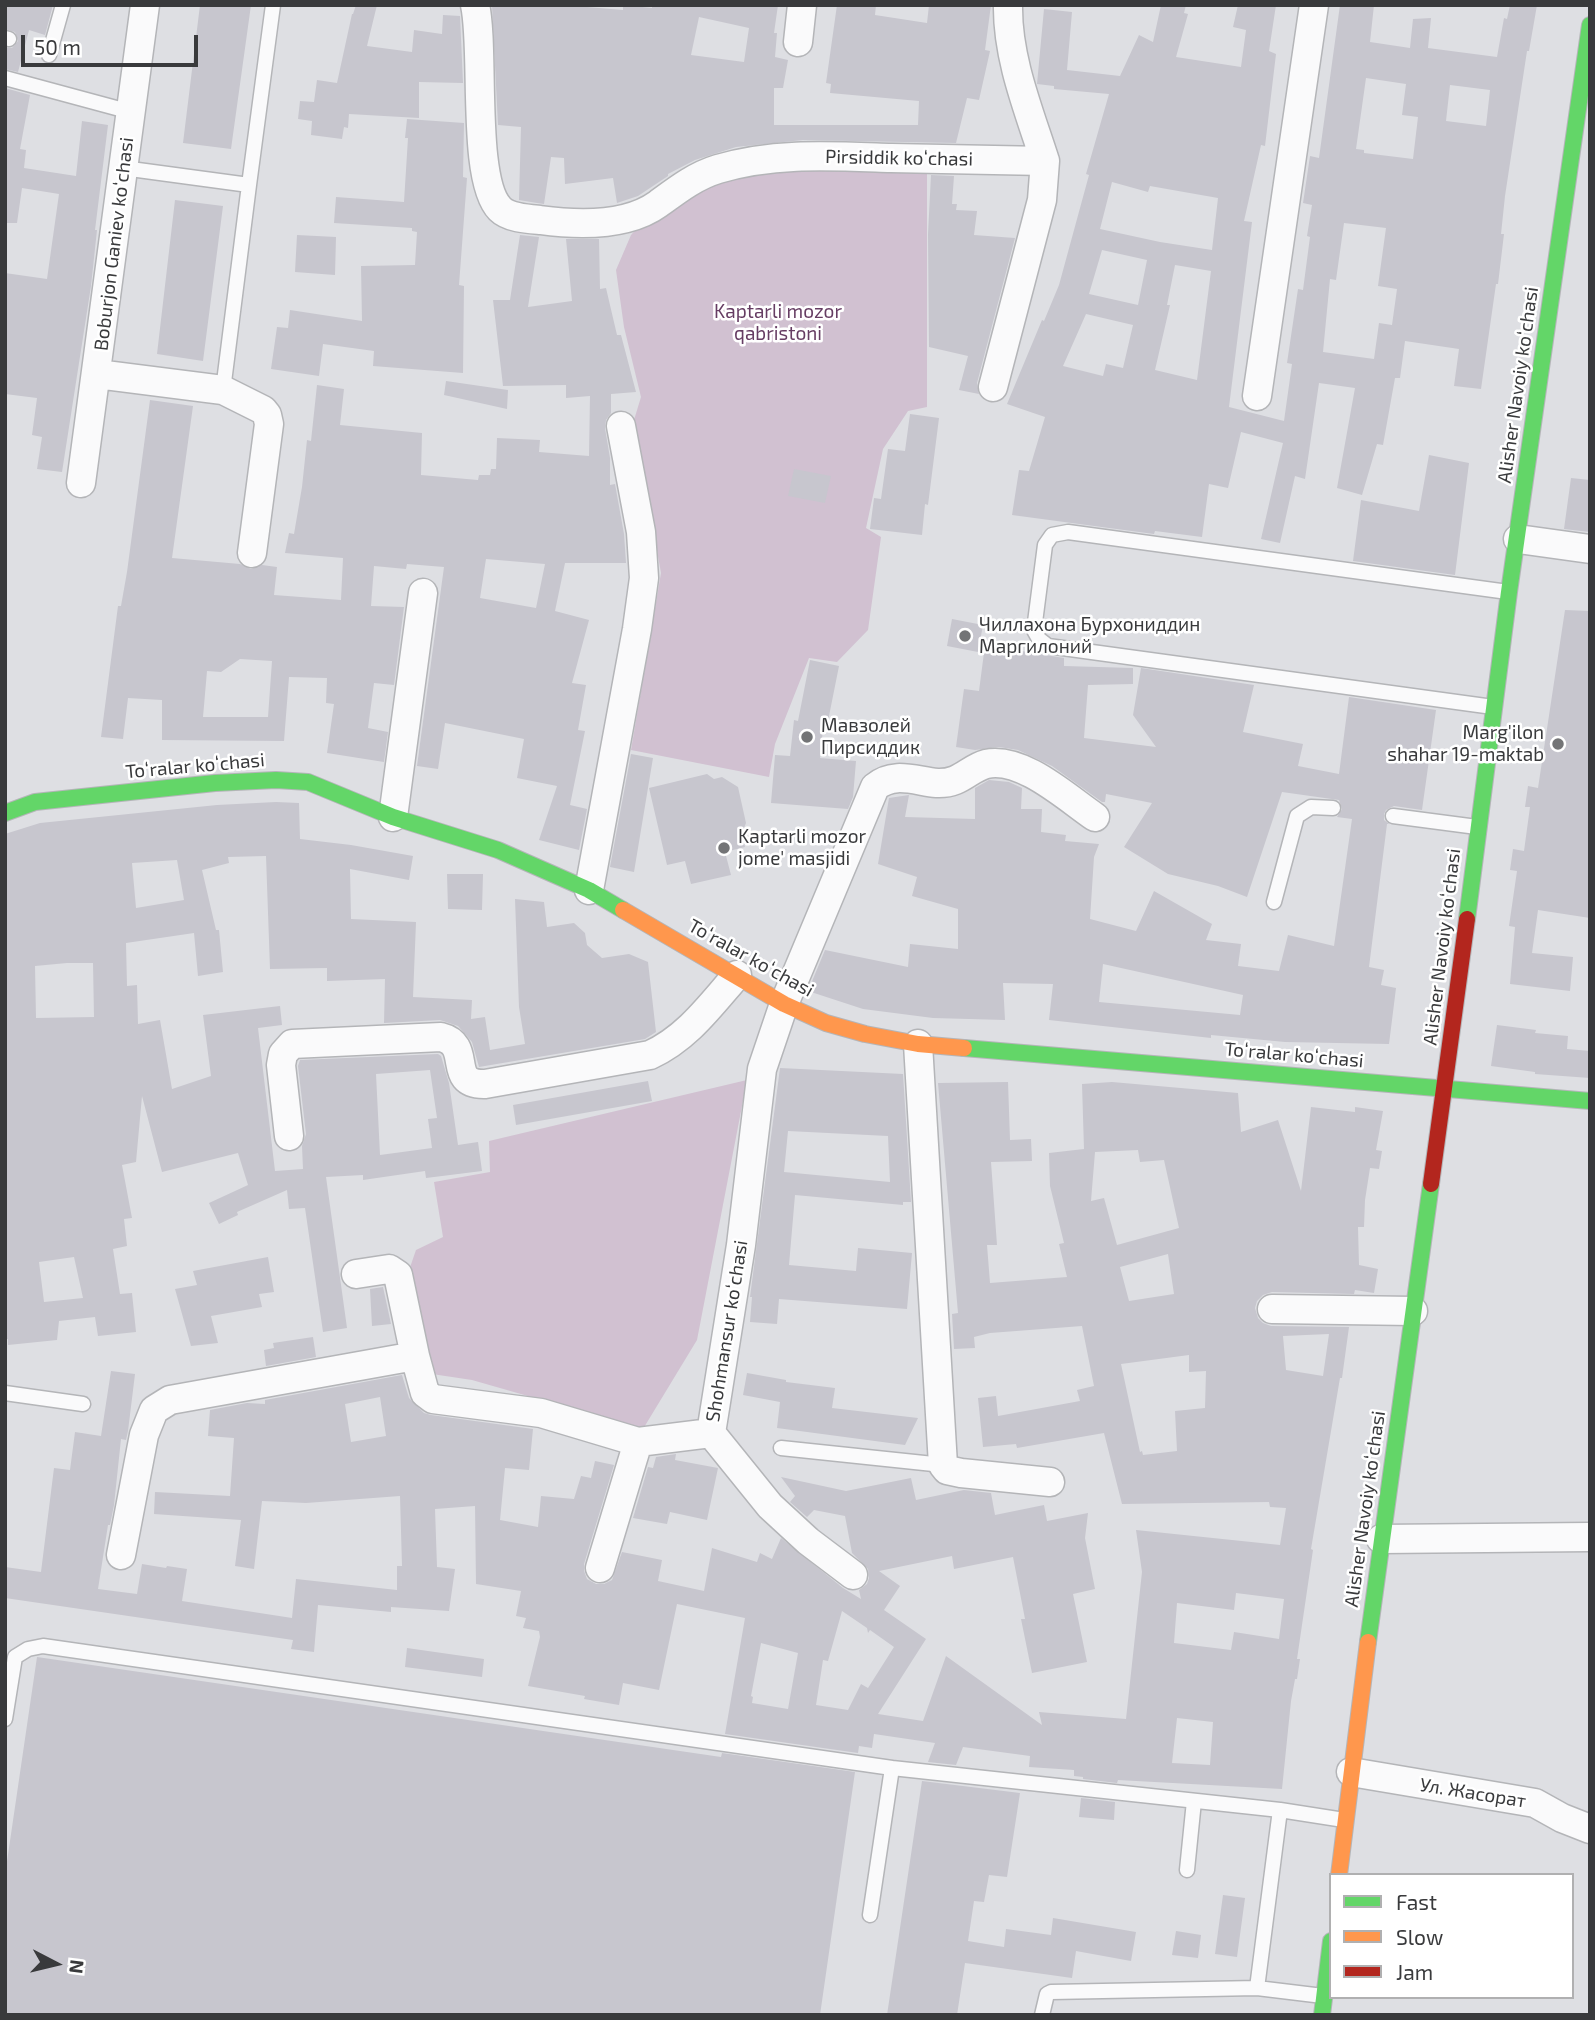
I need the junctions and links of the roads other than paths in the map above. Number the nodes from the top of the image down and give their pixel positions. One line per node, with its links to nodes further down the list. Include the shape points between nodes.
1 (63, 5): 10 (lane)
2 (145, 5): 12 (street, Boburjon Ganiev koʻchasi)
3 (273, 5): 15 (lane)
4 (475, 5): 13 (street, Pirsiddik koʻchasi, via 485,163 495,202 506,213 584,225 606,222 657,205 692,180 716,170 779,156)
5 (802, 5): 9 (street)
6 (1008, 5): 13 (street, via 1015,61)
7 (1314, 5): 19 (street)
8 (1590, 25): 22 (main road, Alisher Navoiy koʻchasi)
9 (798, 42)
10 (49, 55)
11 (5, 78): 12 (lane)
12 (131, 111): 14 (street, Boburjon Ganiev koʻchasi)
13 (1045, 161): 17 (street, via 1042,200)
14 (124, 168): 15 (lane); 16 (street, Boburjon Ganiev koʻchasi)
15 (250, 185): 18 (lane)
16 (97, 374): 18 (street); 21 (street, Boburjon Ganiev koʻchasi)
17 (993, 387)
18 (223, 390): 24 (street, via 263,410 269,424)
19 (1257, 396)
20 (621, 426): 34 (street, via 641,532 644,578)
21 (81, 483)
22 (1518, 539): 23 (street); 26 (main road, Alisher Navoiy koʻchasi)
23 (1590, 549)
24 (251, 553)
25 (423, 593): 31 (street)
26 (1509, 593): 27 (main road, Alisher Navoiy koʻchasi); 27 (lane, via 1062,531 1045,545 1034,629 1043,643 1055,648)
27 (1495, 707): 33 (main road, Alisher Navoiy koʻchasi)
28 (1333, 808): 35 (lane, via 1311,807 1297,816)
29 (5, 813): 31 (main road, Toʻralar koʻchasi, via 49,800 276,780 308,782)
30 (1393, 816): 33 (lane)
31 (393, 817): 34 (main road, Toʻralar koʻchasi, via 498,850)
32 (1095, 817): 37 (street, Shohmansur koʻchasi, via 1028,771 1005,764 983,765 949,782 894,778 880,783 870,796)
33 (1479, 828): 39 (main road, Alisher Navoiy koʻchasi)
34 (589, 890): 36 (main road, Toʻralar koʻchasi)
35 (1274, 902)
36 (737, 975): 37 (main road, Toʻralar koʻchasi); 41 (street, via 694,1024 670,1046 650,1055 485,1084 470,1083 464,1077 457,1047 441,1037 292,1044 281,1065)
37 (784, 1004): 38 (main road, Toʻralar koʻchasi, via 826,1023); 48 (street, Shohmansur koʻchasi, via 762,1069 741,1245)
38 (918, 1044): 39 (main road, Toʻralar koʻchasi); 51 (street)
39 (1446, 1088): 40 (main road, Toʻralar koʻchasi); 44 (main road, Alisher Navoiy koʻchasi)
40 (1590, 1101)
41 (289, 1136)
42 (356, 1274): 45 (street, via 389,1269 398,1275)
43 (1272, 1309): 44 (street)
44 (1413, 1311): 54 (main road, Alisher Navoiy koʻchasi)
45 (415, 1356): 49 (street, Shohmansur koʻchasi, via 425,1393 433,1399 541,1413); 55 (street, via 161,1404 144,1435)
46 (5, 1394): 47 (lane)
47 (83, 1404)
48 (711, 1433): 49 (street, Shohmansur koʻchasi); 57 (street, via 770,1506)
49 (638, 1442): 56 (street)
50 (781, 1448): 51 (lane)
51 (943, 1465): 52 (street, via 961,1473)
52 (1050, 1482)
53 (1590, 1537): 54 (street)
54 (1381, 1539): 60 (main road, Alisher Navoiy koʻchasi)
55 (121, 1555)
56 (600, 1568)
57 (853, 1575)
58 (5, 1720): 59 (lane, via 15,1657 28,1648 43,1646)
59 (891, 1768): 61 (lane); 67 (lane)
60 (1351, 1772): 63 (main road, Alisher Navoiy koʻchasi); 64 (street, Ул. Жасорат, via 1535,1803)
61 (1194, 1801): 62 (lane); 65 (lane)
62 (1280, 1810): 63 (lane); 69 (lane)
63 (1345, 1820): 66 (main road, Alisher Navoiy koʻchasi)
64 (1590, 1829)
65 (1187, 1870)
66 (1339, 1873)
67 (870, 1915)
68 (1329, 1957): 70 (main road)
69 (1257, 1988): 70 (lane); 71 (lane, via 1051,1992 1044,1999)
70 (1324, 1997): 72 (main road)
71 (1042, 2015)
72 (1322, 2015)

